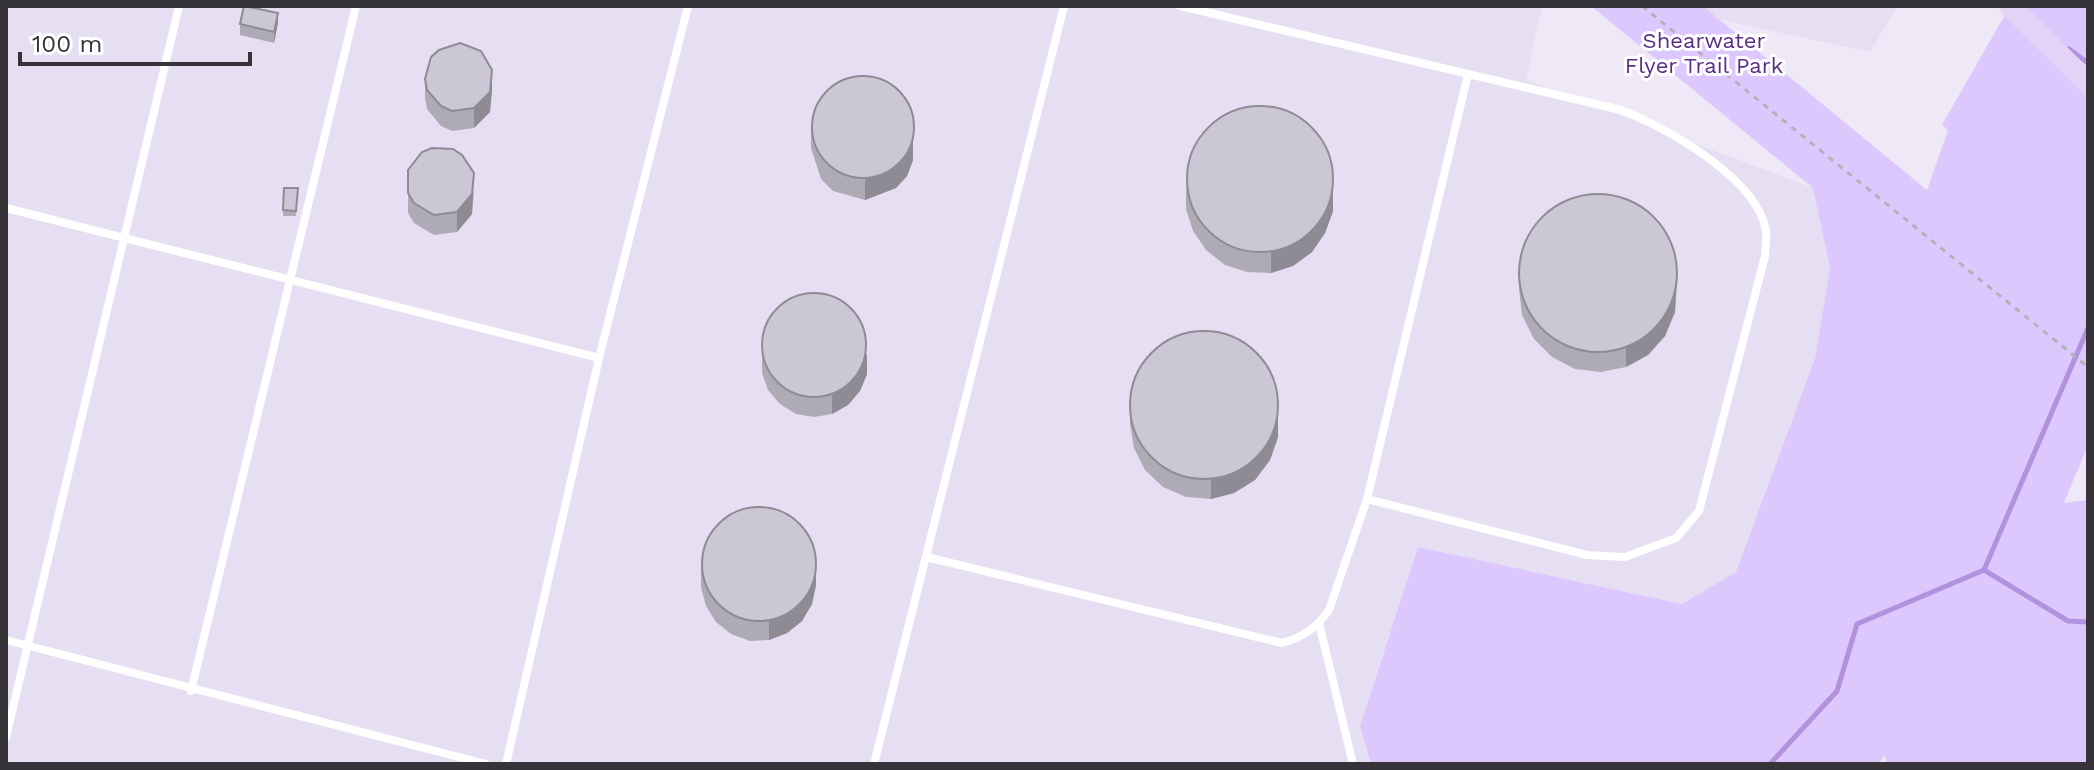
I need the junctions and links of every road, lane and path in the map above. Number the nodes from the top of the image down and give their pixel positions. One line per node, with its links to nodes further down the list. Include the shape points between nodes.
1 (179, 6): 11 (lane)
2 (356, 6): 12 (lane)
3 (688, 6): 13 (lane)
4 (1064, 6): 16 (lane)
5 (1180, 6): 8 (lane)
6 (1642, 6): 14 (path)
7 (2010, 6): 9 (street)
8 (1468, 74): 15 (lane); 15 (lane, via 1621,110 1670,132 1736,183 1759,210 1766,232 1765,256 1699,511 1676,538 1625,557 1587,555)
9 (2088, 83)
10 (6, 208): 11 (lane)
11 (124, 239): 12 (lane); 19 (lane)
12 (291, 281): 13 (lane); 20 (lane)
13 (599, 358): 23 (lane)
14 (2088, 367)
15 (1367, 499): 17 (lane, via 1329,610)
16 (926, 557): 17 (lane, via 1282,643 1301,638); 24 (lane)
17 (1319, 623): 25 (lane)
18 (6, 640): 19 (lane)
19 (25, 645): 20 (lane); 21 (lane)
20 (191, 691): 22 (lane)
21 (6, 737)
22 (486, 764)
23 (506, 764)
24 (874, 764)
25 (1353, 764)

